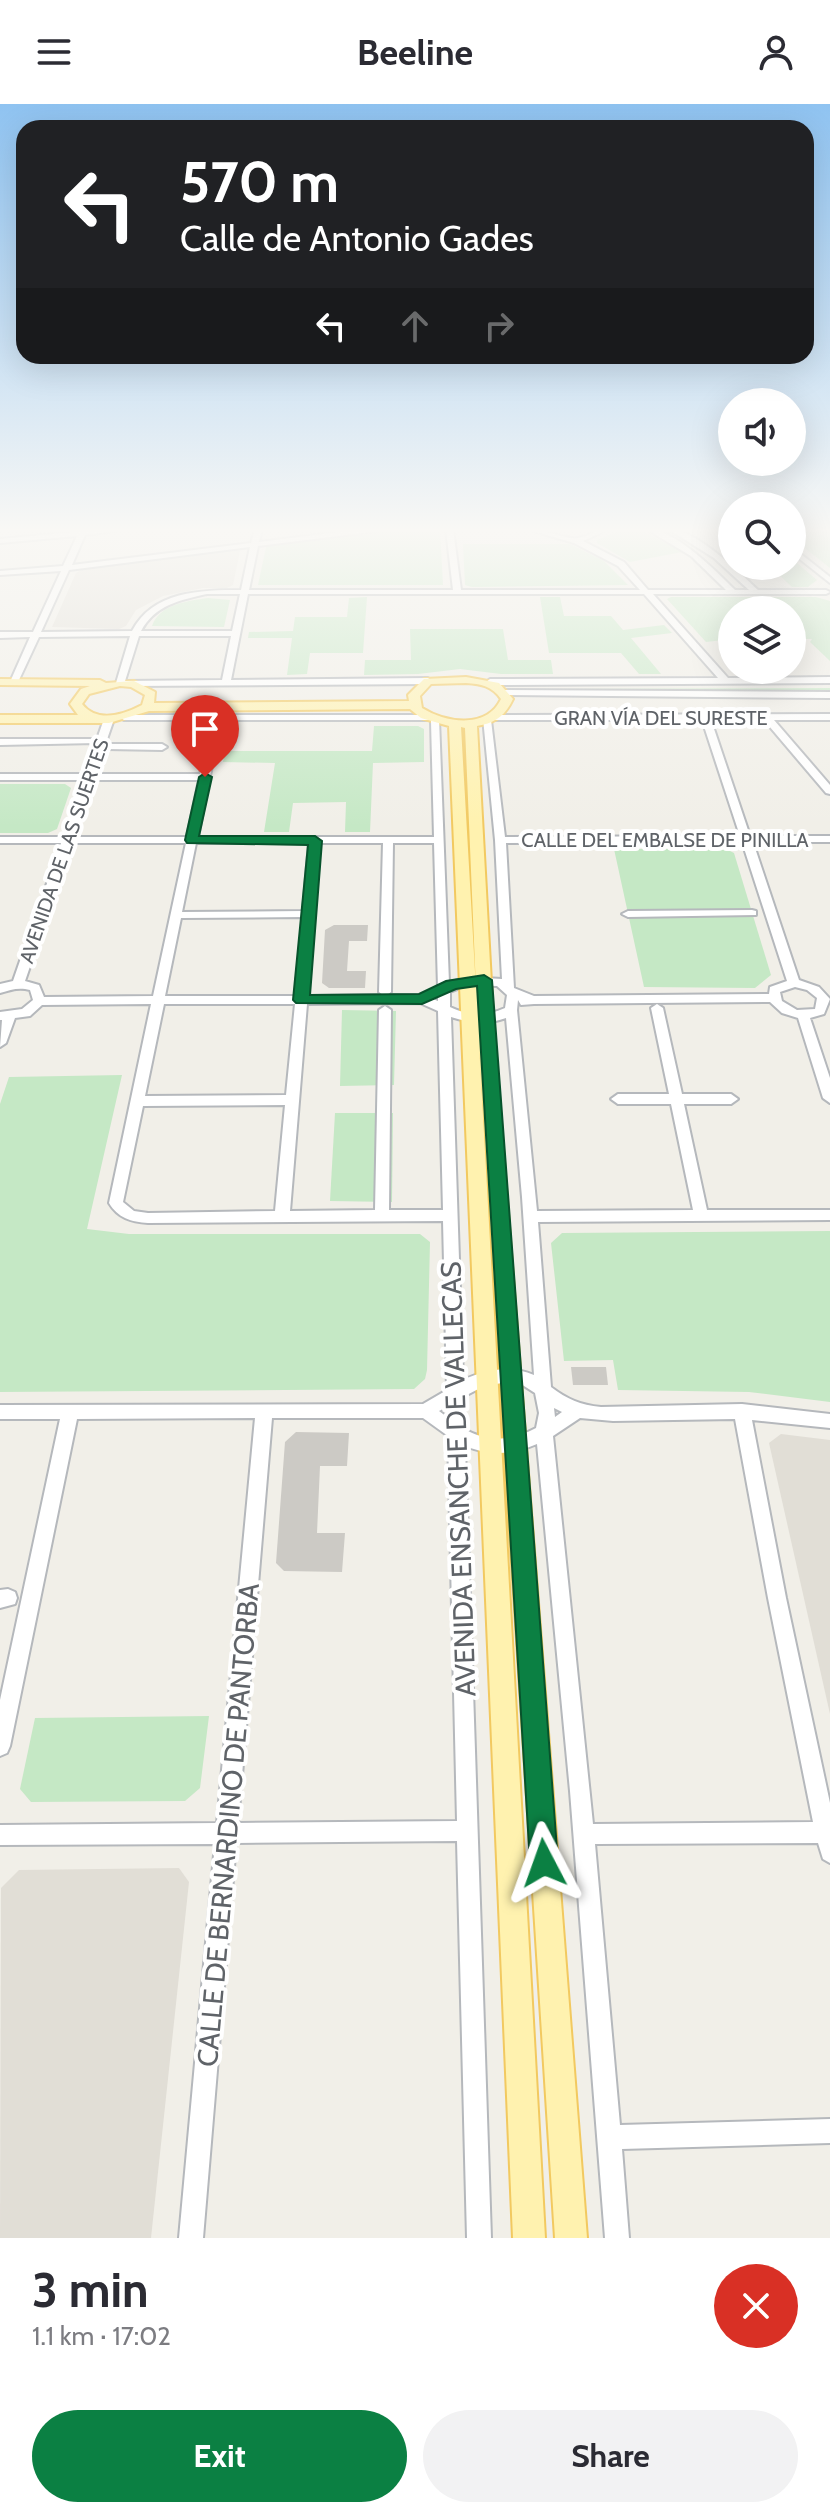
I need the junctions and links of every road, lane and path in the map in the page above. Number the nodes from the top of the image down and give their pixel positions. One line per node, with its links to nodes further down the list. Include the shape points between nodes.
1 (39, 629): 8 (street)
2 (138, 629): 6 (street)
3 (238, 629): 5 (street)
4 (679, 629): 9 (street)
5 (237, 633): 6 (street); 12 (street)
6 (136, 634): 8 (street); 18 (street)
7 (0, 635): 8 (street)
8 (36, 635): 16 (street)
9 (718, 672)
10 (806, 680): 11 (street, GRAN VÍA DEL SURESTE)
11 (830, 680)
12 (226, 681): 13 (street); 18 (street)
13 (428, 681): 17 (main road); 22 (main road)
14 (718, 681): 17 (street, GRAN VÍA DEL SURESTE)
15 (0, 682): 16 (main road)
16 (14, 682): 18 (main road)
17 (490, 682): 20 (main road)
18 (118, 683): 21 (main road, via 145,688); 27 (main road, via 85,691 76,704 85,715)
19 (830, 695): 20 (street, GRAN VÍA DEL SURESTE)
20 (505, 699): 23 (street, GRAN VÍA DEL SURESTE); 32 (main road)
21 (149, 700): 22 (main road); 24 (main road)
22 (414, 700): 31 (main road)
23 (830, 703)
24 (124, 717): 27 (main road); 28 (street)
25 (766, 717): 26 (street, GRAN VÍA DEL SURESTE); 29 (street, GRAN VÍA DEL SURESTE); 42 (street)
26 (830, 717)
27 (103, 718): 30 (main road); 39 (street, AVENIDA DE LAS SUERTES)
28 (217, 718): 31 (street); 41 (street)
29 (706, 718): 32 (street, GRAN VÍA DEL SURESTE); 50 (street)
30 (0, 719)
31 (432, 719): 33 (main road); 48 (street, AVENIDA ENSANCHE DE VALLECAS)
32 (489, 719): 34 (main road); 49 (street)
33 (455, 723): 34 (main road); 57 (main road, AVENIDA ENSANCHE DE VALLECAS)
34 (471, 723): 56 (main road, AVENIDA ENSANCHE DE VALLECAS)
35 (0, 742): 36 (street)
36 (92, 742)
37 (110, 747): 38 (street)
38 (162, 747)
39 (89, 776): 40 (street); 41 (street); 45 (street, AVENIDA DE LAS SUERTES)
40 (0, 777)
41 (205, 777): 46 (street)
42 (830, 791)
43 (830, 839): 50 (street, CALLE DEL EMBALSE DE PINILLA)
44 (0, 840): 45 (street)
45 (68, 840): 46 (street); 59 (street, AVENIDA DE LAS SUERTES)
46 (192, 840): 51 (street); 55 (street)
47 (388, 840): 48 (street); 51 (street); 62 (street)
48 (438, 840): 61 (street, AVENIDA ENSANCHE DE VALLECAS)
49 (500, 840): 50 (street, CALLE DEL EMBALSE DE PINILLA); 65 (street)
50 (746, 840): 58 (street)
51 (315, 841): 53 (street)
52 (752, 913): 54 (street)
53 (309, 914): 55 (street); 67 (street)
54 (628, 914)
55 (176, 915): 69 (street)
56 (484, 980): 57 (street); 65 (street, via 500,982); 75 (main road, AVENIDA ENSANCHE DE VALLECAS)
57 (467, 981): 61 (street); 75 (main road, AVENIDA ENSANCHE DE VALLECAS)
58 (794, 983): 63 (street, via 774,990); 66 (street)
59 (18, 984): 60 (street); 68 (street, via 35,988)
60 (0, 989)
61 (445, 989): 64 (street); 72 (street, AVENIDA ENSANCHE DE VALLECAS)
62 (385, 992)
63 (773, 998): 65 (street); 74 (street, via 785,1011)
64 (422, 999): 67 (street); 72 (street)
65 (512, 999): 75 (street); 87 (street)
66 (827, 999): 74 (street, via 820,1011)
67 (301, 1000): 69 (street); 81 (street)
68 (39, 1001): 69 (street); 73 (street, via 26,1013)
69 (158, 1001): 82 (street)
70 (657, 1008): 79 (street)
71 (385, 1010): 85 (street)
72 (446, 1010): 75 (street); 83 (street, AVENIDA ENSANCHE DE VALLECAS)
73 (4, 1016): 76 (street)
74 (803, 1016): 77 (street)
75 (477, 1019): 89 (main road, AVENIDA ENSANCHE DE VALLECAS); 90 (main road, AVENIDA ENSANCHE DE VALLECAS)
76 (0, 1043)
77 (830, 1098)
78 (618, 1099): 79 (street)
79 (676, 1099): 80 (street); 86 (street)
80 (731, 1099)
81 (292, 1100): 82 (street); 88 (street)
82 (138, 1101): 88 (street, via 117,1191 121,1211 148,1218)
83 (450, 1215): 85 (street); 91 (street, AVENIDA ENSANCHE DE VALLECAS)
84 (830, 1215): 86 (street)
85 (382, 1216): 88 (street)
86 (701, 1216): 87 (street)
87 (531, 1217): 92 (street)
88 (282, 1218)
89 (512, 1375): 90 (street); 92 (street, via 531,1380); 102 (main road, AVENIDA ENSANCHE DE VALLECAS)
90 (487, 1377): 91 (street); 102 (main road, AVENIDA ENSANCHE DE VALLECAS)
91 (457, 1391): 93 (street); 101 (street, AVENIDA ENSANCHE DE VALLECAS)
92 (543, 1392): 94 (street); 100 (street)
93 (425, 1411): 98 (street); 101 (street)
94 (578, 1411): 95 (street); 100 (street)
95 (742, 1411): 99 (street); 108 (street)
96 (0, 1412): 97 (street)
97 (70, 1412): 98 (street); 103 (street)
98 (264, 1413): 105 (street, CALLE DE BERNARDINO DE PANTORBA)
99 (830, 1421)
100 (544, 1431): 102 (street, via 533,1441); 106 (street)
101 (459, 1432): 102 (street, via 472,1441); 104 (street, AVENIDA ENSANCHE DE VALLECAS)
102 (504, 1445): 113 (main road, AVENIDA ENSANCHE DE VALLECAS); 114 (main road, AVENIDA ENSANCHE DE VALLECAS)
103 (0, 1746)
104 (468, 1831): 105 (street); 112 (street, AVENIDA ENSANCHE DE VALLECAS)
105 (227, 1834): 107 (street); 111 (street, CALLE DE BERNARDINO DE PANTORBA)
106 (583, 1834): 108 (street); 110 (street)
107 (0, 1835)
108 (829, 1839)
109 (830, 2131): 110 (street)
110 (609, 2137): 115 (street)
111 (191, 2238)
112 (479, 2238)
113 (529, 2238)
114 (571, 2238)
115 (617, 2238)

